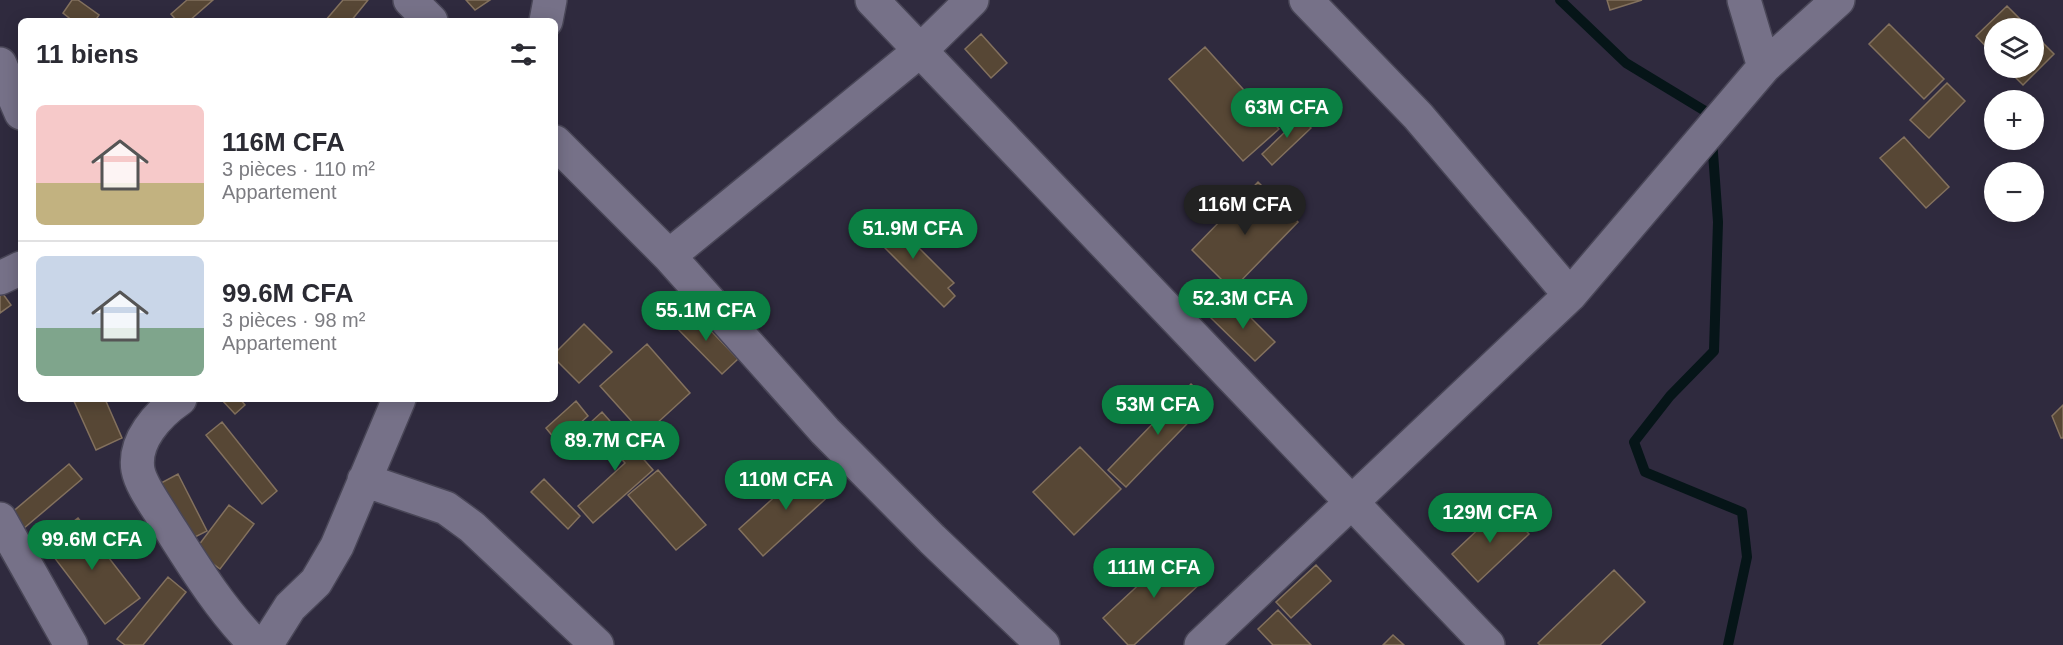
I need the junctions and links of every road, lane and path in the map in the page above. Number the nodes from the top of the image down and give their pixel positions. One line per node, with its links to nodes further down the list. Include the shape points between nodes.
1 (410, 0): 8 (street)
2 (550, 0): 9 (street)
3 (872, 0): 10 (street)
4 (972, 0): 10 (street)
5 (1306, 0): 18 (street, via 1418,116)
6 (1744, 0): 12 (street)
7 (1838, 0): 12 (street)
8 (428, 18)
9 (547, 18)
10 (922, 49): 15 (street); 22 (street)
11 (0, 64): 13 (street)
12 (1764, 67): 18 (street)
13 (18, 106)
14 (558, 145): 15 (street)
15 (669, 256): 28 (street, via 825,431)
16 (18, 269): 17 (street)
17 (0, 278)
18 (1570, 295): 22 (street)
19 (176, 402): 25 (street, via 165,409 142,440 138,470 153,502 196,570 236,625)
20 (398, 402): 21 (street)
21 (364, 480): 26 (street, via 337,546 321,573 290,607); 27 (street, via 446,508 472,527)
22 (1350, 501): 29 (street); 30 (street)
23 (0, 519): 24 (street)
24 (71, 645)
25 (256, 645)
26 (266, 645)
27 (597, 645)
28 (1043, 645)
29 (1201, 645)
30 (1488, 645)

